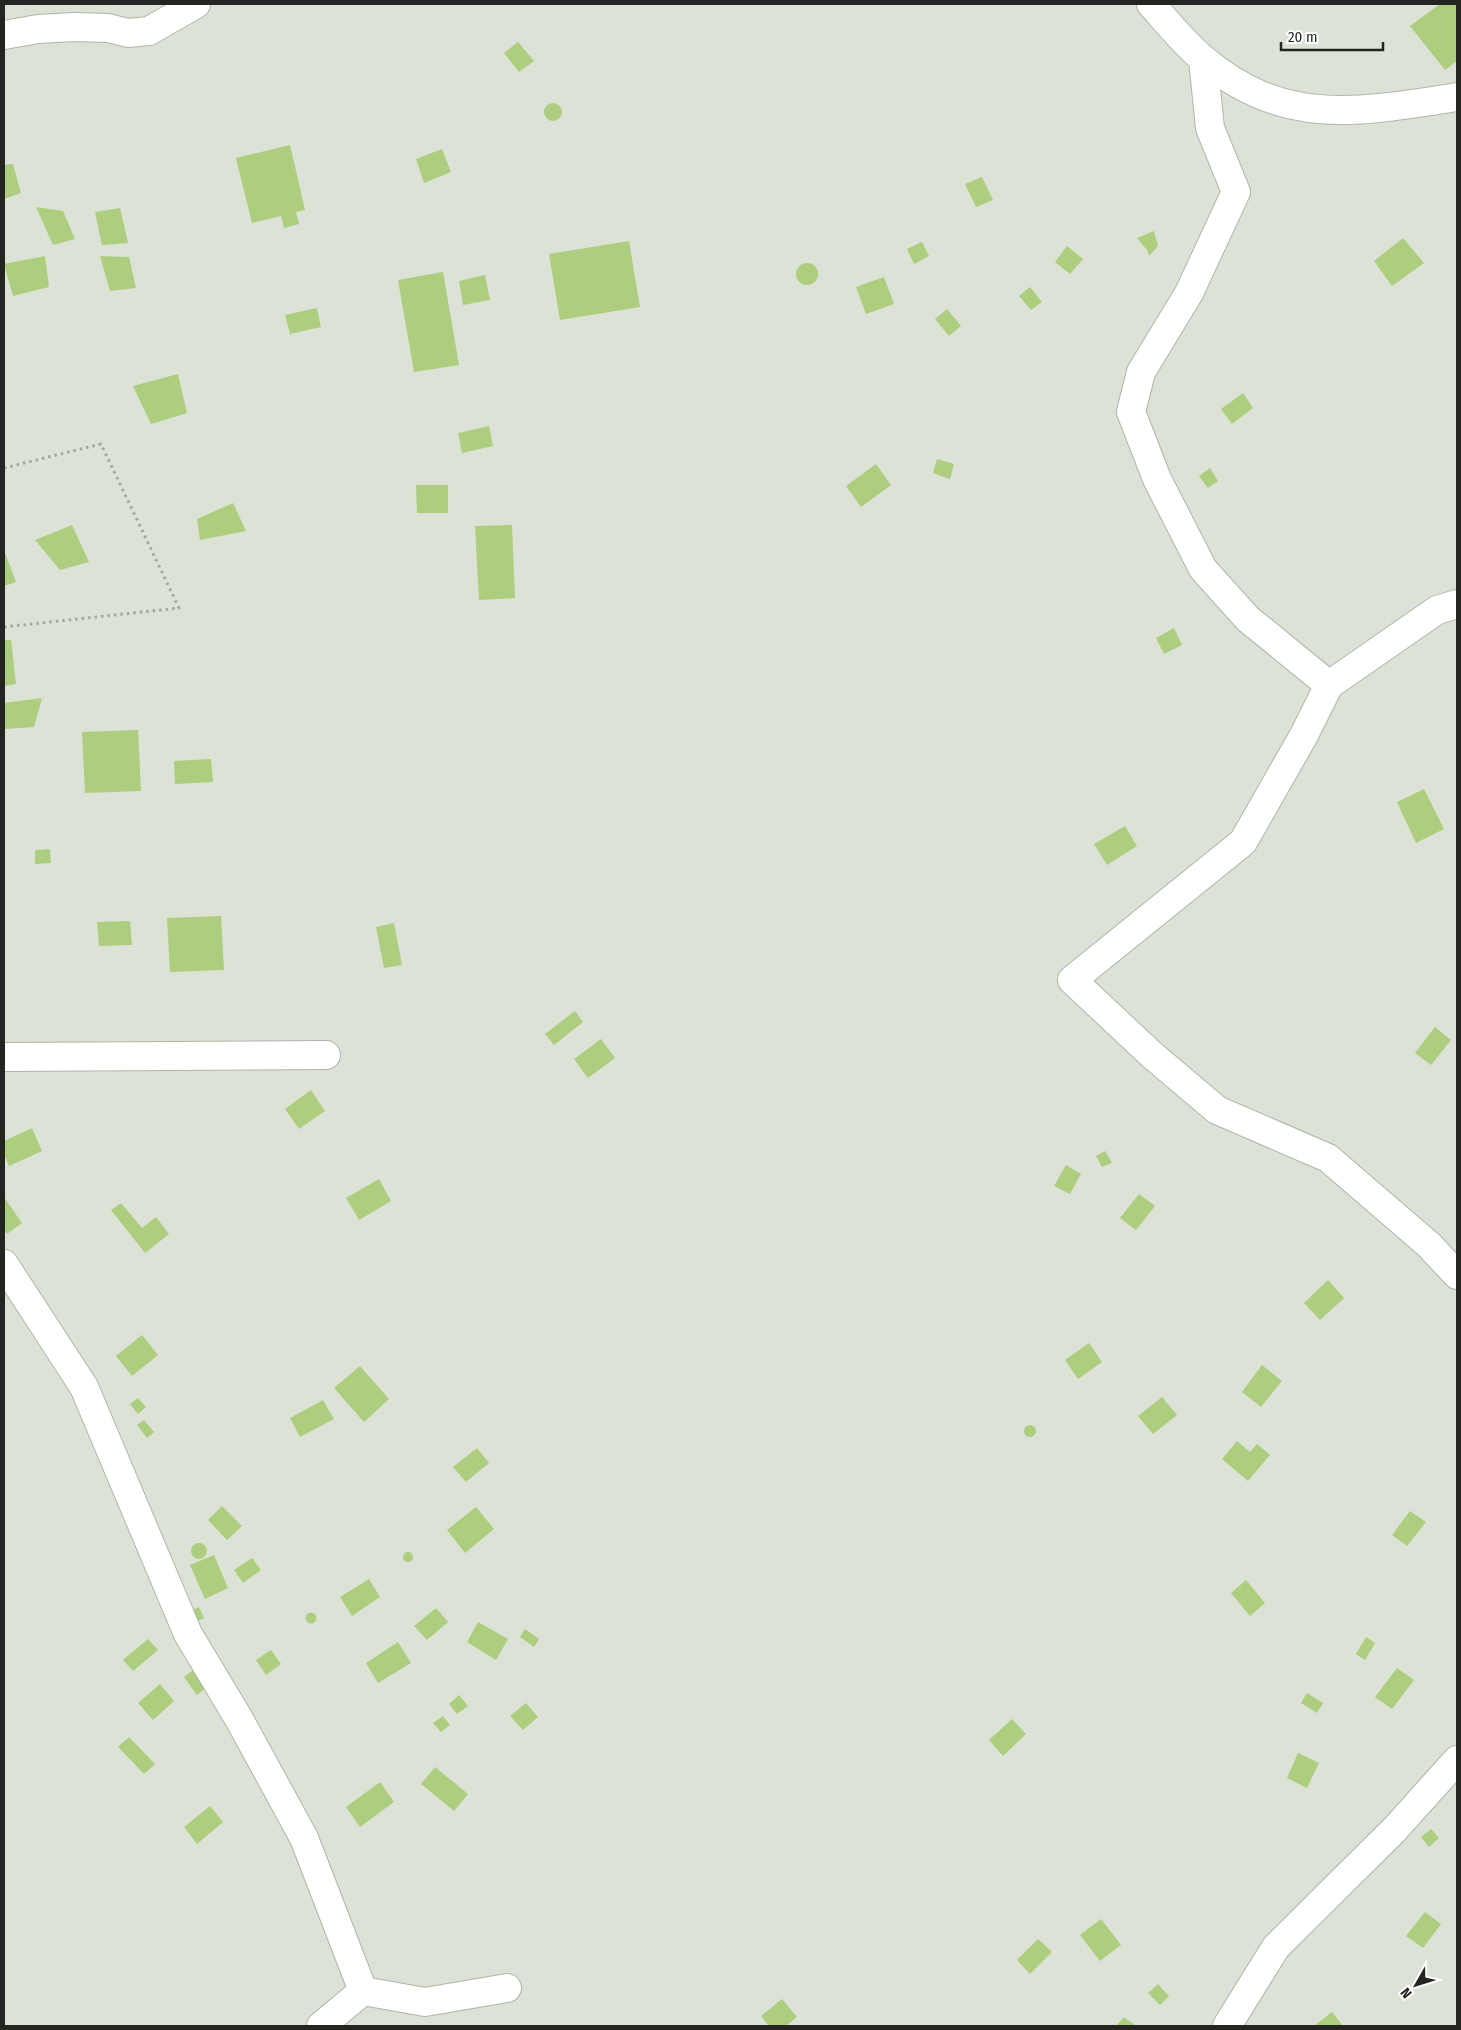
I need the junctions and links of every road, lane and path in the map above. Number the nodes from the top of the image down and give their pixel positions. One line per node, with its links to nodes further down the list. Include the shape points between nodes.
1 (196, 4): 3 (street, via 149,31 128,33 108,28 74,27)
2 (1151, 4): 4 (street)
3 (4, 35)
4 (1203, 59): 5 (street, via 1235,82 1269,99 1306,109 1395,107); 9 (street, via 1210,128 1236,192 1189,293 1142,372 1132,412 1157,479 1203,569 1248,618)
5 (1457, 98)
6 (4, 468): 8 (path, via 101,444 179,608)
7 (1457, 604): 9 (street, via 1437,610)
8 (4, 627)
9 (1329, 685): 13 (street, via 1243,842 1072,980 1217,1110 1328,1158 1429,1244)
10 (326, 1055): 11 (street)
11 (4, 1057)
12 (4, 1264): 16 (street, via 84,1387 188,1634 304,1838)
13 (1457, 1275)
14 (1457, 1760): 18 (street, via 1395,1830 1276,1947)
15 (507, 1988): 16 (street, via 425,2002)
16 (363, 1990): 17 (street)
17 (321, 2026)
18 (1227, 2026)

